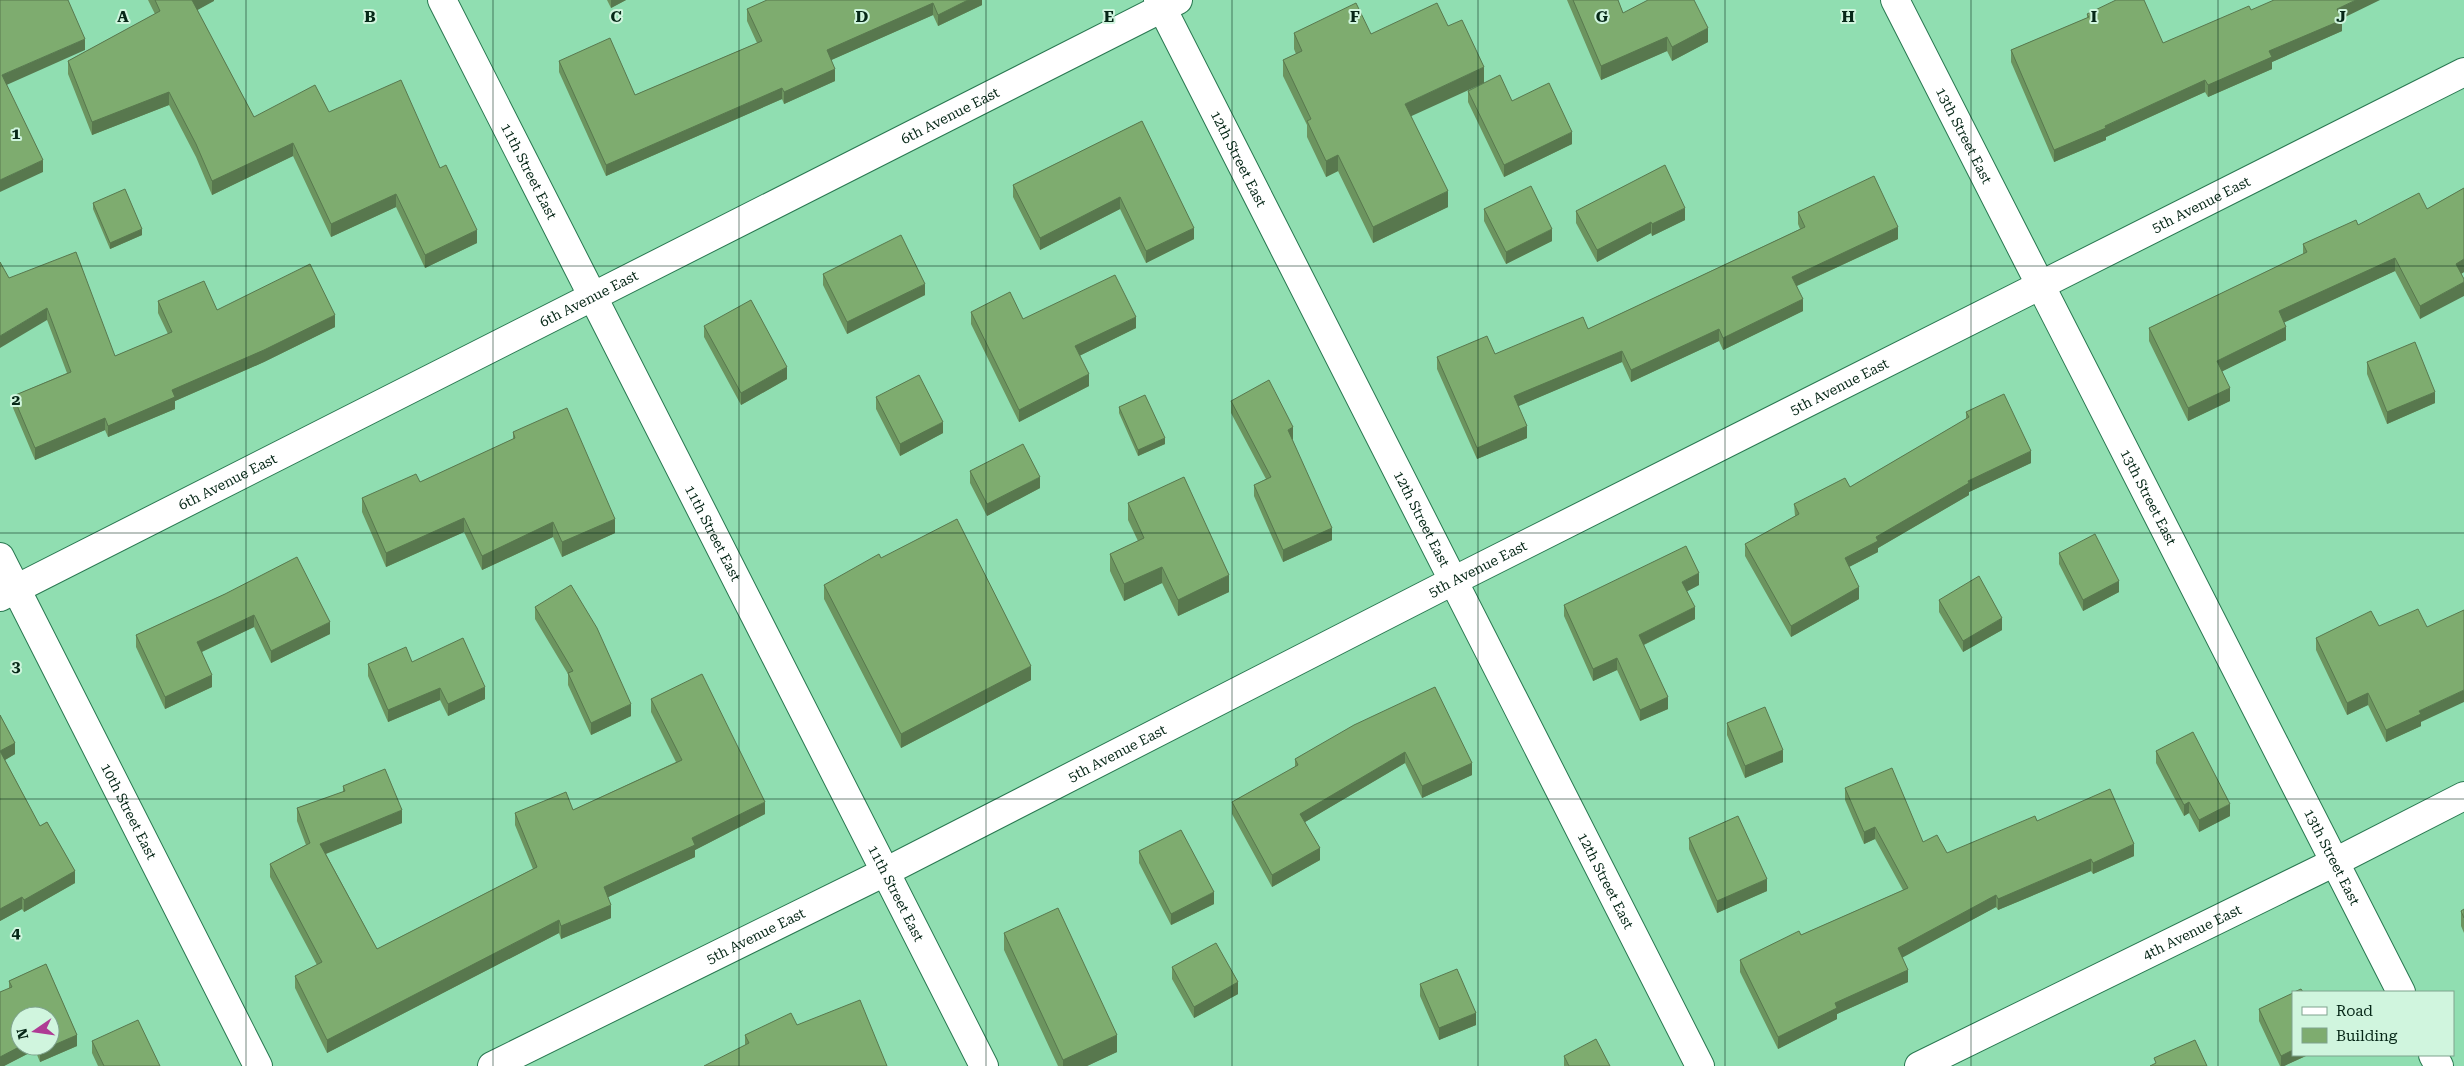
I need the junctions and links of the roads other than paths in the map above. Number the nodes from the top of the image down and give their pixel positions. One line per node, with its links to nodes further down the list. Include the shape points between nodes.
1 (442, 0): 6 (street, 11th Street East)
2 (1895, 0): 5 (street, 13th Street East)
3 (1166, 3): 6 (street, 6th Avenue East); 8 (street, 12th Street East)
4 (2464, 72): 5 (street, 5th Avenue East)
5 (2040, 284): 8 (street, 5th Avenue East); 11 (street, 13th Street East)
6 (592, 296): 9 (street, 6th Avenue East); 12 (street, 11th Street East)
7 (0, 557): 9 (street, 10th Street East)
8 (1454, 581): 12 (street, 5th Avenue East); 17 (street, 12th Street East)
9 (8, 593): 14 (street, 10th Street East)
10 (2464, 796): 11 (street, 4th Avenue East)
11 (2335, 862): 13 (street, 13th Street East); 18 (street, 4th Avenue East)
12 (885, 872): 15 (street, 5th Avenue East); 16 (street, 11th Street East)
13 (2400, 991)
14 (258, 1066)
15 (492, 1066)
16 (984, 1066)
17 (1700, 1066)
18 (1919, 1066)

